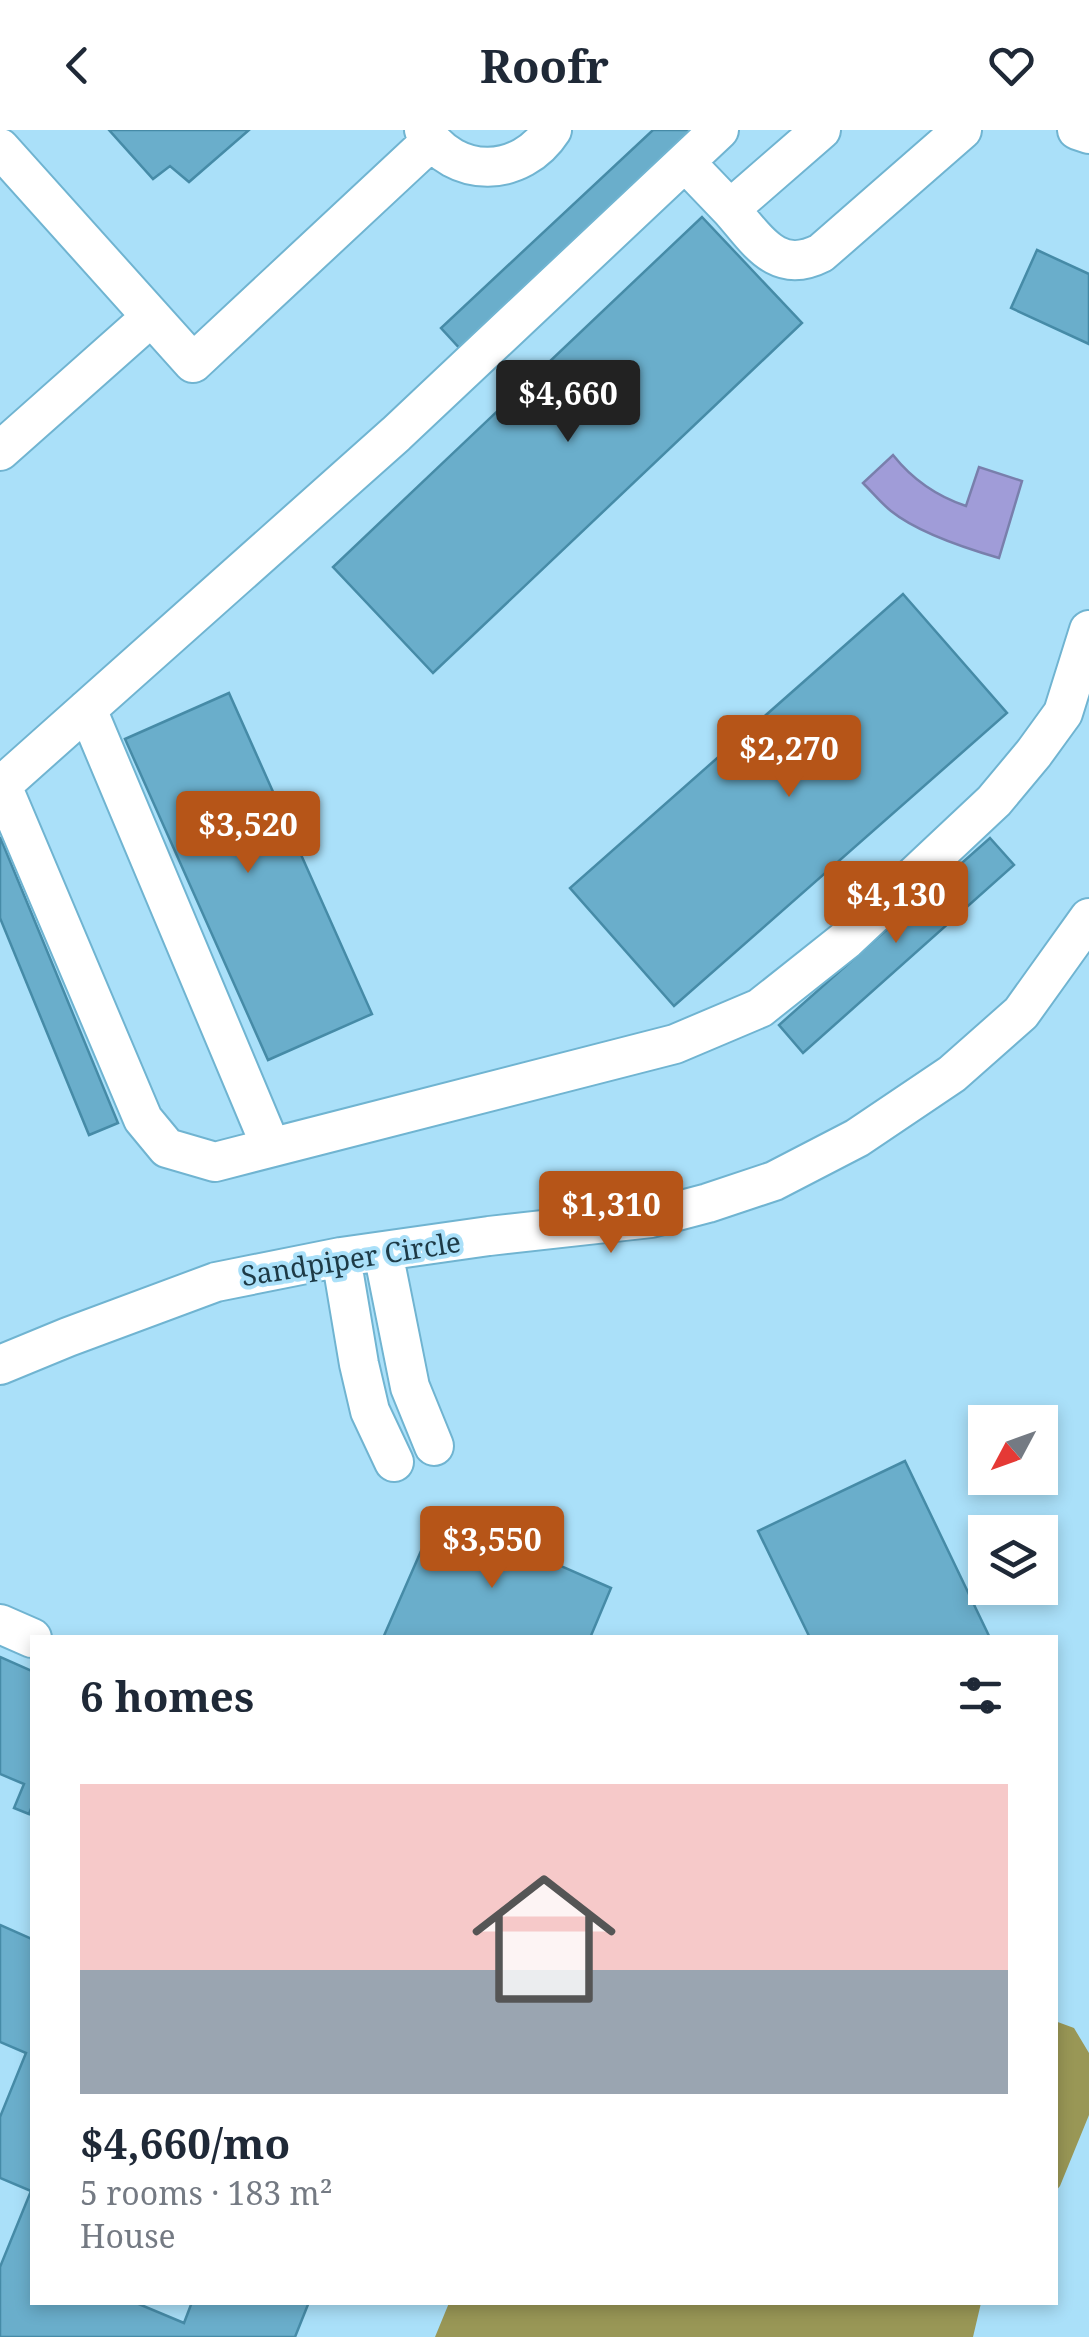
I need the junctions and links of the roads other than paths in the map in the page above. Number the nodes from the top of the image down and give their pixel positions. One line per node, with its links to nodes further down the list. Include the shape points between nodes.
1 (552, 130): 7 (street, via 523,159 499,167 450,158)
2 (719, 130): 9 (street)
3 (821, 130): 10 (street)
4 (962, 130): 10 (street, via 808,259 770,254)
5 (1078, 130): 6 (street)
6 (1089, 134)
7 (427, 136): 11 (street, via 193,363)
8 (0, 148): 11 (street)
9 (685, 162): 10 (street); 14 (street, via 396,434)
10 (730, 209)
11 (151, 316): 12 (street)
12 (0, 451)
13 (1089, 630): 17 (street, via 1063,713 994,801 847,939 760,1008 675,1044)
14 (87, 709): 15 (street); 17 (street)
15 (1, 783): 17 (street, via 142,1119 167,1148 215,1162)
16 (1089, 918): 18 (street, Sandpiper Circle, via 1021,1014 952,1074 858,1138 774,1181 651,1218)
17 (271, 1146)
18 (384, 1252): 19 (street, Sandpiper Circle); 21 (street, via 410,1388)
19 (341, 1256): 20 (street, Sandpiper Circle, via 216,1282); 22 (street, via 370,1411)
20 (0, 1365)
21 (434, 1446)
22 (394, 1462)
23 (0, 1624): 24 (street)
24 (30, 1637)

